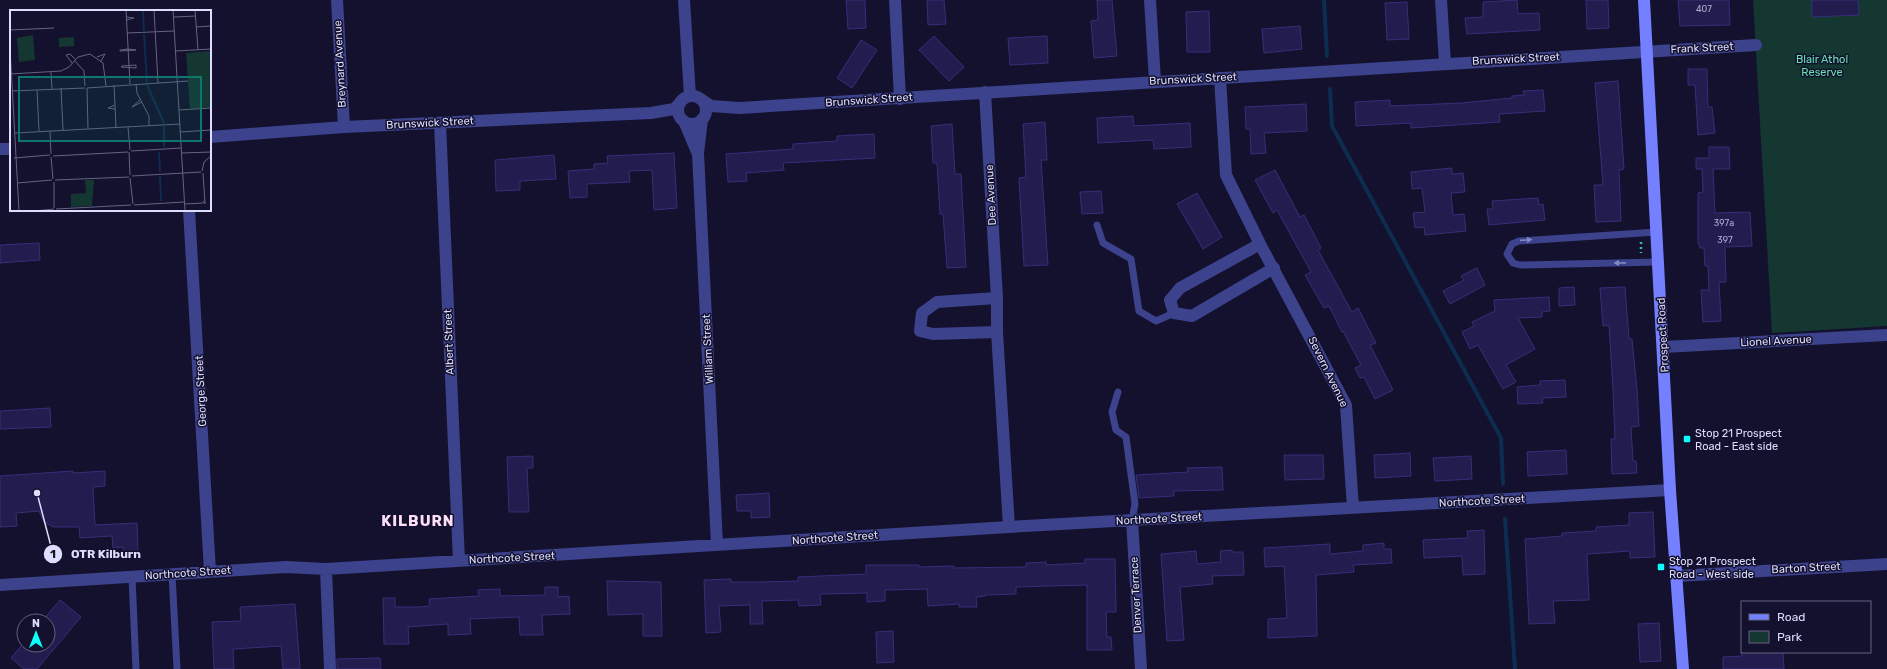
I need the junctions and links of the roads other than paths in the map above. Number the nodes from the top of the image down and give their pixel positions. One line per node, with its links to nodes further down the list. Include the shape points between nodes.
1 (337, 0): 21 (street, Breynard Avenue)
2 (684, 0): 14 (street)
3 (895, 0): 13 (street)
4 (1150, 0): 11 (street)
5 (1441, 0): 9 (street)
6 (1644, 0): 8 (main road, Prospect Road)
7 (1756, 45): 8 (street, Frank Street)
8 (1647, 50): 9 (street, Brunswick Street); 28 (main road, Prospect Road)
9 (1445, 63): 10 (street, Brunswick Street)
10 (1220, 78): 11 (street, Brunswick Street); 29 (street, Severn Avenue, via 1226,175)
11 (1156, 81): 12 (street, Brunswick Street)
12 (985, 92): 13 (street, Brunswick Street); 32 (street, Dee Avenue)
13 (900, 98): 16 (street, Brunswick Street)
14 (685, 99): 15 (street, via 695,96); 17 (street, Brunswick Street, via 674,109); 19 (street, via 678,109)
15 (702, 100): 16 (street, Brunswick Street, via 711,106); 18 (street, via 706,108)
16 (738, 108): 18 (street, Brunswick Street)
17 (651, 113): 19 (street, Brunswick Street); 20 (street, Brunswick Street)
18 (703, 118): 19 (street, via 692,124); 25 (street, William Street)
19 (682, 119): 25 (street, William Street)
20 (440, 123): 21 (street, Brunswick Street); 43 (street, Albert Street)
21 (344, 128): 22 (street, Brunswick Street)
22 (211, 137)
23 (10, 149): 24 (street)
24 (0, 150)
25 (698, 154): 42 (street, William Street)
26 (189, 211): 46 (street, George Street)
27 (1097, 225): 33 (lane, via 1104,243 1131,260 1139,311 1156,321)
28 (1657, 232): 30 (main road, Prospect Road); 30 (lane, one-way to 28, via 1520,265 1513,263 1508,254 1512,244 1519,241)
29 (1260, 244): 31 (street, Severn Avenue); 33 (street, via 1180,288 1170,300)
30 (1659, 262): 36 (main road, Prospect Road)
31 (1274, 268): 33 (street, via 1192,316); 39 (street, Severn Avenue, via 1346,405)
32 (997, 298): 34 (street, Dee Avenue); 34 (street, via 937,302 922,313 920,331 933,334)
33 (1174, 313)
34 (997, 332): 41 (street, Dee Avenue)
35 (1887, 335): 36 (street, Lionel Avenue)
36 (1664, 347): 38 (main road, Prospect Road)
37 (1118, 392): 40 (lane, via 1112,412 1116,430 1126,437 1135,504)
38 (1670, 490): 39 (street, Northcote Street); 48 (main road, Prospect Road)
39 (1353, 508): 40 (street, Northcote Street)
40 (1132, 520): 41 (street, Northcote Street); 54 (street, Denver Terrace)
41 (1009, 527): 42 (street, Northcote Street)
42 (718, 545): 43 (street, Northcote Street)
43 (459, 561): 45 (street, Northcote Street)
44 (1887, 564): 48 (street, Barton Street)
45 (326, 569): 46 (street, Northcote Street, via 286,567); 53 (street)
46 (210, 572): 47 (street, Northcote Street)
47 (172, 574): 49 (street, Northcote Street); 52 (lane)
48 (1677, 576): 55 (main road, Prospect Road)
49 (132, 577): 50 (street, Northcote Street); 51 (lane)
50 (0, 585)
51 (136, 669)
52 (177, 669)
53 (330, 669)
54 (1140, 669)
55 (1682, 669)

